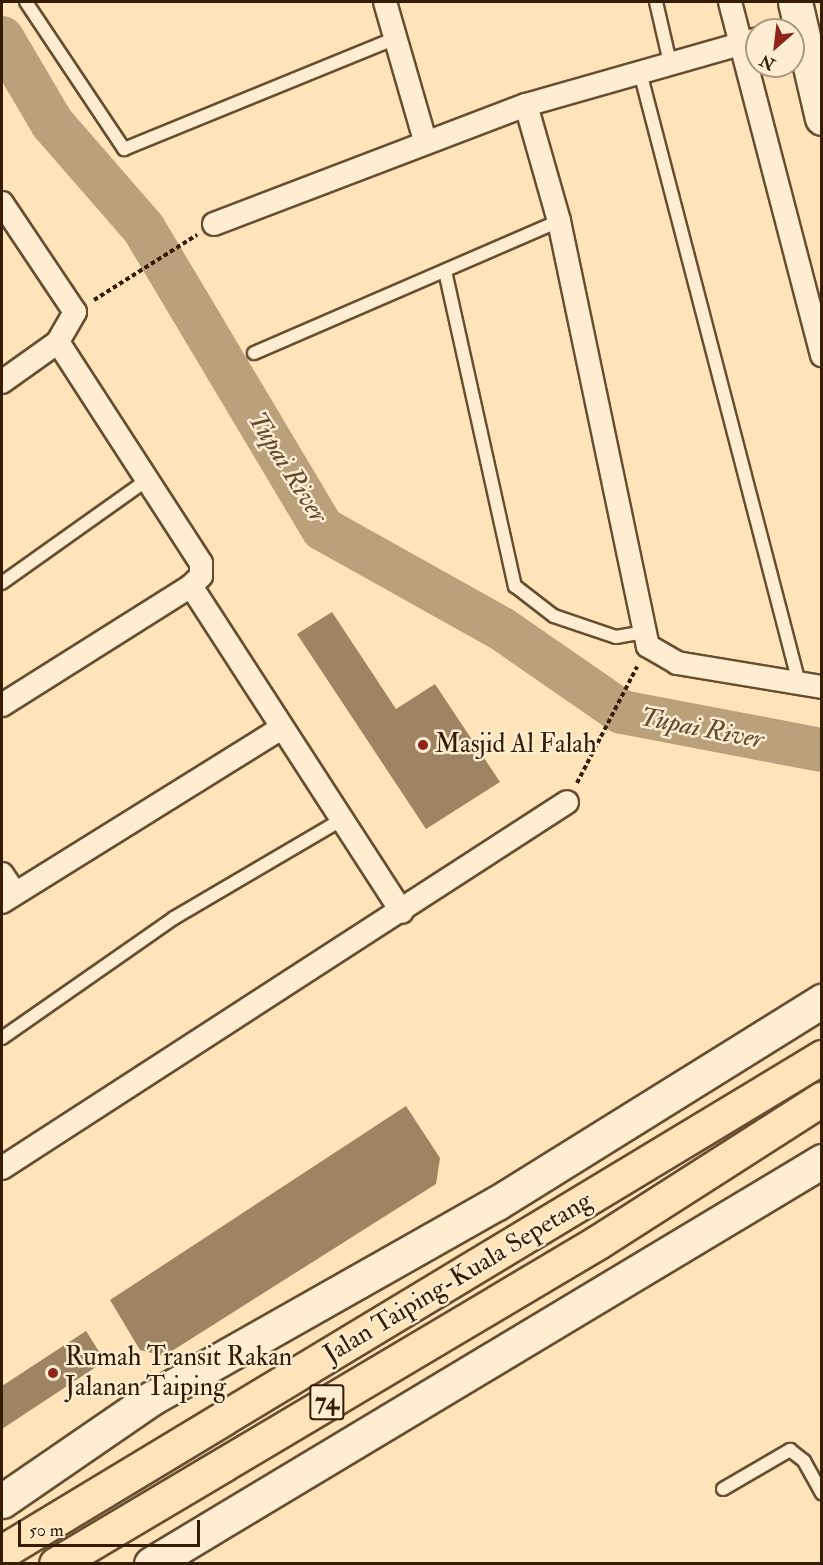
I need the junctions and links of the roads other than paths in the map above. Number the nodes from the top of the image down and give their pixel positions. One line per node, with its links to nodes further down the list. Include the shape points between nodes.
1 (26, 2): 6 (lane, via 124,149)
2 (385, 2): 6 (street)
3 (656, 2): 9 (lane)
4 (730, 2): 5 (street)
5 (745, 35)
6 (396, 38): 14 (street)
7 (745, 43): 9 (street)
8 (805, 60): 13 (main road)
9 (671, 67): 10 (street)
10 (641, 76): 12 (street); 27 (lane)
11 (757, 78): 21 (street)
12 (526, 105): 14 (street); 16 (street)
13 (822, 118)
14 (425, 141): 17 (street)
15 (2, 203): 19 (street, via 75,312)
16 (559, 221): 18 (lane); 26 (street)
17 (206, 230)
18 (445, 271): 20 (lane); 26 (lane, via 515,586 554,616 616,637)
19 (58, 342): 22 (street); 23 (street)
20 (254, 353)
21 (822, 354)
22 (2, 382)
23 (150, 478): 24 (lane); 25 (street, via 201,563 201,576)
24 (2, 583)
25 (191, 586): 29 (street); 30 (street)
26 (645, 639): 27 (street, via 677,663)
27 (799, 683): 28 (street)
28 (822, 687)
29 (2, 705)
30 (281, 728): 32 (street); 34 (street)
31 (567, 802): 35 (street)
32 (340, 820): 35 (street); 37 (lane, via 174,918)
33 (2, 874): 34 (street)
34 (8, 897)
35 (402, 912): 41 (street)
36 (822, 1001): 44 (main road, via 497,1203 152,1398)
37 (2, 1038)
38 (822, 1057): 45 (main road, Jalan Taiping-Kuala Sepetang / 74)
39 (822, 1099): 46 (main road, Jalan Taiping-Kuala Sepetang / 74, via 598,1242)
40 (822, 1161): 47 (main road)
41 (2, 1168)
42 (723, 1489): 43 (lane, via 790,1450 798,1452)
43 (822, 1493)
44 (2, 1501)
45 (2, 1552)
46 (56, 1563)
47 (152, 1563)

